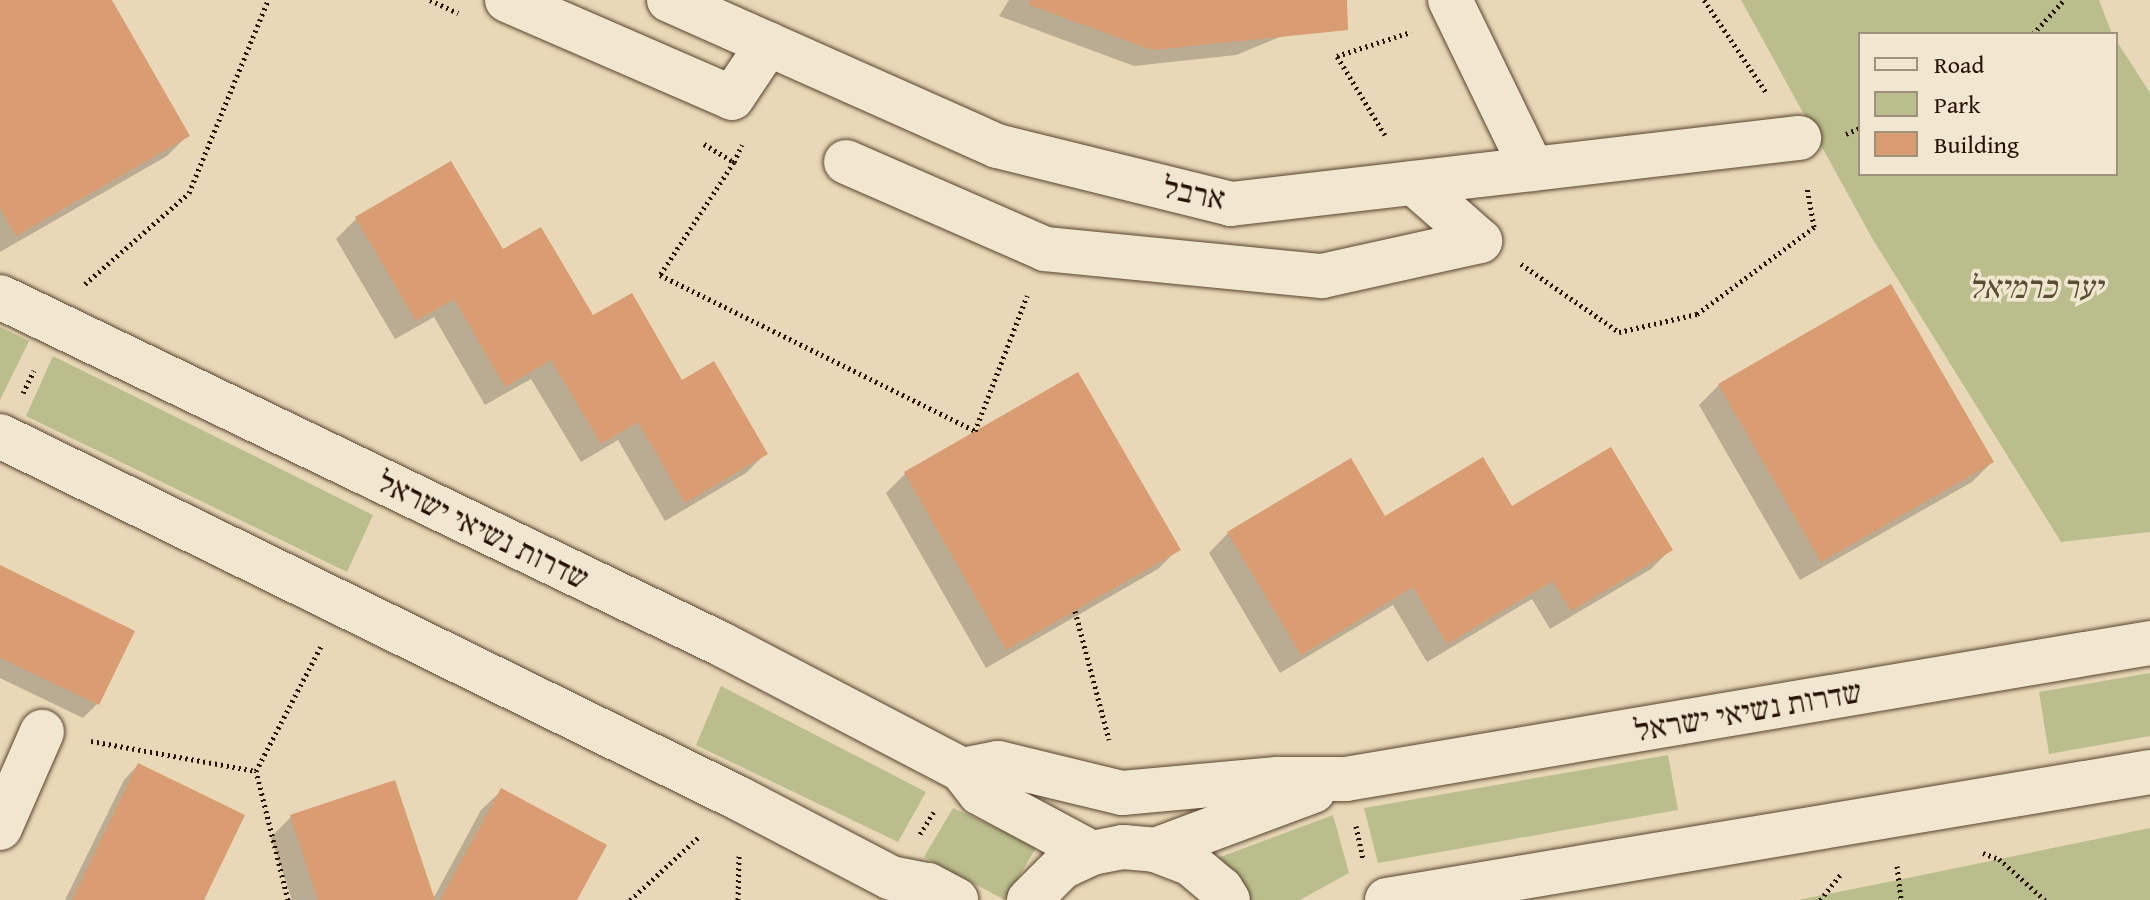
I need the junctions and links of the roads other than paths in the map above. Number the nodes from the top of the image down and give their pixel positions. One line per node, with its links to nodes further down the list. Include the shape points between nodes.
1 (507, 0): 4 (main road, via 732,98)
2 (669, 0): 4 (main road, ארבל)
3 (1450, 0): 7 (main road)
4 (768, 44): 8 (main road, ארבל, via 997,146 1231,204)
5 (1799, 138): 7 (main road, ארבל)
6 (846, 162): 8 (main road, via 1045,249 1322,276 1480,241)
7 (1532, 169): 8 (main road, ארבל)
8 (1414, 183)
9 (0, 297): 14 (main road, שדרות נשיאי ישראל, via 708,638)
10 (9, 420): 20 (main road, via 343,603 740,799)
11 (2150, 643): 15 (main road, שדרות נשיאי ישראל)
12 (42, 732): 16 (main road)
13 (2150, 772): 19 (main road)
14 (950, 787): 15 (main road, שדרות נשיאי ישראל, via 998,763 1122,793 1277,779); 18 (main road, שדרות נשיאי ישראל, via 980,793)
15 (1349, 796): 17 (main road, שדרות נשיאי ישראל)
16 (0, 828)
17 (1155, 850): 18 (main road, via 1123,847); 23 (main road, via 1191,864)
18 (1092, 853): 22 (main road, via 1062,867)
19 (1376, 883)
20 (898, 889): 21 (main road, via 928,885)
21 (956, 900)
22 (1029, 900)
23 (1228, 900)

